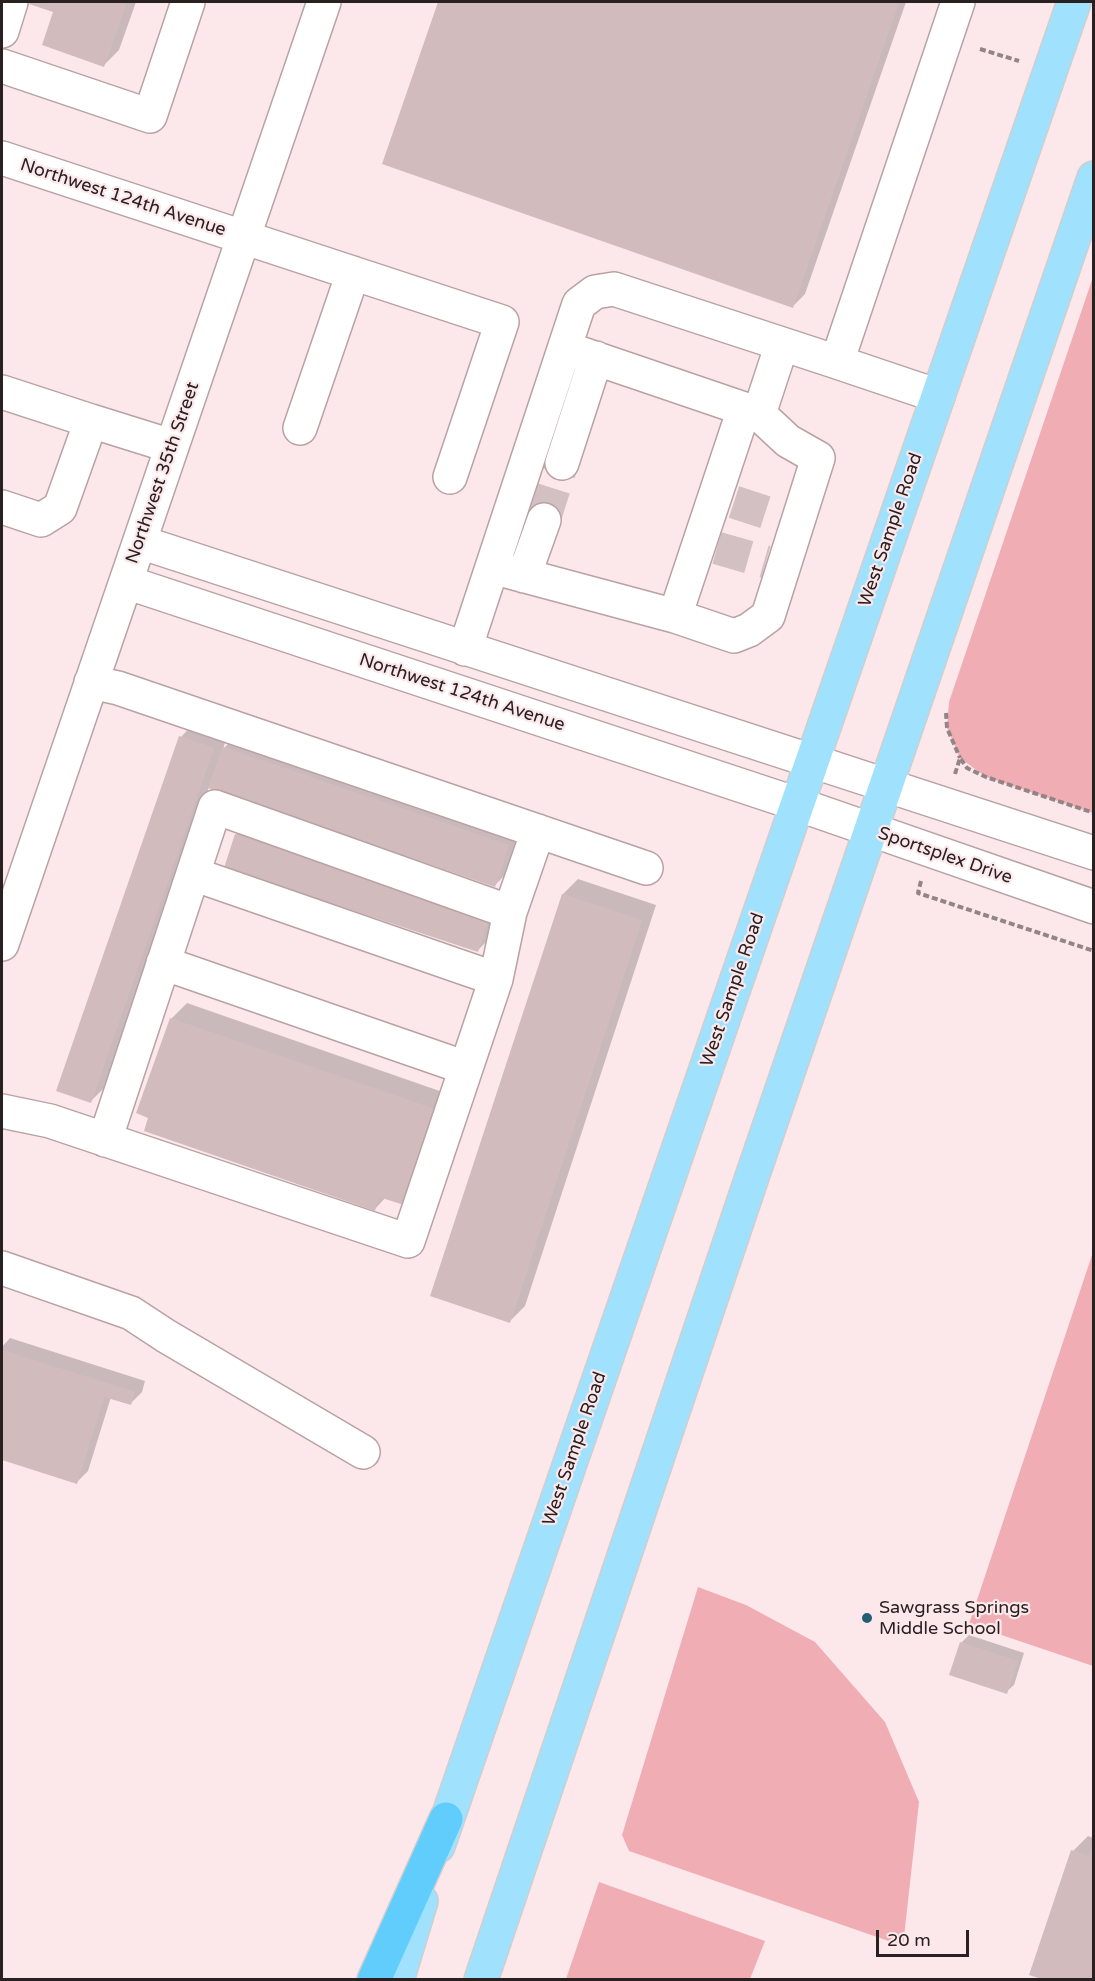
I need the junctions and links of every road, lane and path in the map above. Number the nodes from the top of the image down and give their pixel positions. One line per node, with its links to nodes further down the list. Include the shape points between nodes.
1 (11, 2): 6 (street)
2 (189, 2): 9 (street, via 150,116)
3 (324, 2): 12 (street, Northwest 35th Street)
4 (958, 2): 17 (street)
5 (1074, 2): 19 (main road, West Sample Road)
6 (2, 31)
7 (980, 49): 8 (path)
8 (1020, 61)
9 (2, 66)
10 (2, 158): 12 (street, Northwest 124th Avenue)
11 (1094, 178): 36 (main road)
12 (244, 238): 13 (street, Northwest 124th Avenue); 23 (street, Northwest 35th Street)
13 (353, 273): 22 (street); 25 (street, Northwest 124th Avenue, via 502,322)
14 (782, 344): 15 (street, via 614,289 595,292 579,304); 17 (street); 20 (street)
15 (565, 348): 16 (street); 29 (street)
16 (596, 358): 20 (street); 24 (street)
17 (837, 362): 19 (street)
18 (2, 392): 21 (street)
19 (938, 396): 35 (main road, West Sample Road)
20 (752, 411): 32 (street, via 708,546); 32 (street, via 788,441 818,458 789,519 775,565 768,616 734,636)
21 (91, 421): 23 (street); 26 (street, via 60,508 41,520)
22 (300, 428)
23 (171, 446): 28 (street, Northwest 35th Street)
24 (562, 463)
25 (450, 477)
26 (2, 507)
27 (544, 520): 30 (street)
28 (140, 542): 31 (street, Northwest 35th Street); 33 (street)
29 (492, 567): 30 (street); 33 (street)
30 (524, 576): 32 (street)
31 (126, 582): 34 (street, Northwest 35th Street); 37 (street, Northwest 124th Avenue)
32 (675, 616)
33 (465, 649): 35 (street)
34 (91, 682): 38 (street); 45 (street, Northwest 35th Street)
35 (812, 762): 36 (street); 37 (main road, West Sample Road)
36 (886, 785): 39 (main road); 40 (street)
37 (797, 804): 39 (street, Sportsplex Drive); 53 (main road, West Sample Road)
38 (538, 831): 41 (street); 44 (street)
39 (871, 831): 43 (street, Sportsplex Drive); 56 (main road)
40 (1094, 853)
41 (646, 868)
42 (193, 874): 44 (street, via 215,807); 46 (street); 47 (street)
43 (1094, 907)
44 (510, 912): 47 (street)
45 (2, 944)
46 (163, 963): 48 (street); 50 (street)
47 (496, 979): 48 (street)
48 (466, 1068): 50 (street, via 408,1241)
49 (2, 1111): 50 (street, via 50,1121)
50 (105, 1140)
51 (2, 1268): 52 (street, via 131,1313)
52 (363, 1452)
53 (446, 1819): 54 (highway); 55 (main road, West Sample Road)
54 (374, 1980)
55 (398, 1980)
56 (481, 1980)

